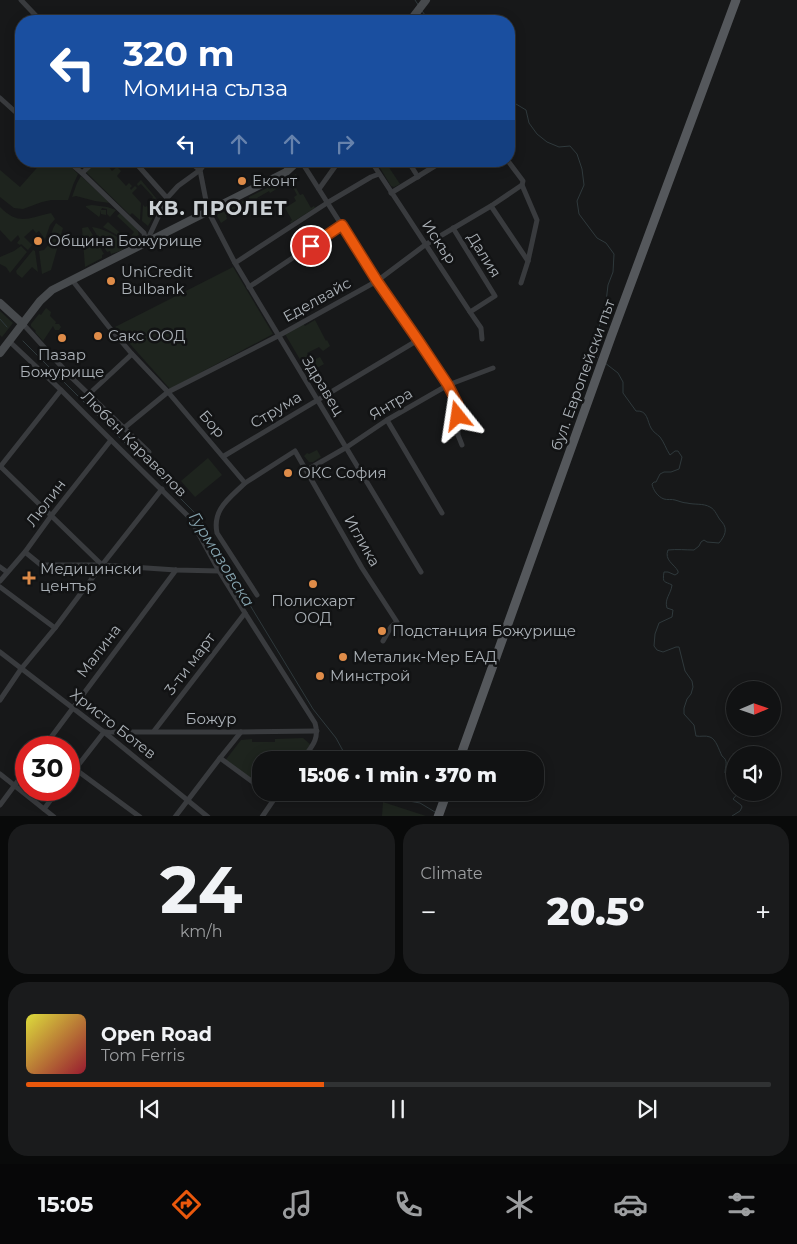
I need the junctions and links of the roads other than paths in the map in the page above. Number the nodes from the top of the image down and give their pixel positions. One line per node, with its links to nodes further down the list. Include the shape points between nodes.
1 (21, 0): 4 (street)
2 (736, 0): 92 (main road, бул. Европейски път)
3 (424, 3): 5 (street)
4 (35, 15)
5 (415, 15)
6 (0, 98): 7 (street)
7 (15, 112)
8 (75, 167): 21 (street)
9 (88, 167): 21 (street)
10 (139, 167): 27 (street)
11 (196, 167): 20 (street)
12 (202, 167): 20 (street)
13 (292, 167): 30 (street)
14 (303, 167): 25 (street)
15 (335, 167): 25 (street)
16 (374, 167): 22 (street, Искър)
17 (412, 167): 23 (street)
18 (434, 167): 23 (street)
19 (512, 167): 24 (street, via 523,181)
20 (200, 170): 27 (street); 30 (street, Здравец)
21 (82, 173): 33 (street, via 144,233)
22 (378, 174): 26 (street, Искър); 28 (street)
23 (418, 177): 26 (street)
24 (522, 185): 29 (street, Еделвайс); 35 (street, via 537,220)
25 (319, 189): 28 (street)
26 (391, 192): 34 (street, Искър)
27 (167, 198): 33 (street)
28 (327, 203): 31 (street); 36 (street)
29 (491, 206): 32 (street, Еделвайс); 35 (street)
30 (208, 211): 33 (street); 36 (street, Здравец)
31 (342, 225): 38 (street); 40 (street)
32 (453, 228): 34 (street, Еделвайс); 42 (street, Далия, via 495,296)
33 (146, 243): 37 (street)
34 (425, 245): 38 (street, Еделвайс); 42 (street, Искър)
35 (528, 261): 39 (street)
36 (236, 263): 40 (street, Здравец)
37 (72, 280): 43 (street, via 44,296); 49 (street, Бор)
38 (377, 281): 44 (street, Еделвайс); 46 (street)
39 (520, 283)
40 (249, 287): 44 (street, Здравец)
41 (0, 303): 43 (street)
42 (470, 312): 45 (street, Искър, via 481,328)
43 (23, 324): 47 (street); 54 (street)
44 (278, 336): 53 (street, Еделвайс); 55 (street, Здравец)
45 (482, 339)
46 (418, 340): 51 (street); 55 (street, Струма)
47 (9, 341): 48 (street); 52 (street, Любен Каравелов)
48 (0, 353)
49 (132, 354): 53 (street, Бор); 54 (street)
50 (493, 368): 51 (street, Янтра)
51 (448, 385): 56 (street, Янтра); 59 (street, via 458,405 458,435)
52 (61, 390): 58 (street, Любен Каравелов); 63 (street)
53 (168, 392): 57 (street, Еделвайс); 62 (street, Бор)
54 (88, 394): 57 (street)
55 (317, 400): 60 (street, Здравец); 62 (street, Струма)
56 (387, 420): 60 (street, Янтра); 67 (street)
57 (124, 428): 61 (street)
58 (111, 440): 66 (street, Любен Каравелов); 68 (street, Люлин)
59 (462, 445)
60 (347, 447): 64 (street, Янтра); 75 (street, Здравец)
61 (150, 452)
62 (224, 456): 65 (street, Бор)
63 (0, 467): 68 (street)
64 (307, 470): 65 (street, Иглика, via 296,451); 81 (street, Иглика, via 362,568 397,622)
65 (246, 483): 78 (street, via 224,504 215,524 217,533)
66 (162, 489): 70 (street); 73 (street, Любен Каравелов, via 190,518)
67 (442, 513)
68 (51, 516): 69 (street, Люлин); 70 (street)
69 (25, 552): 70 (street, via 41,565); 74 (street, Люлин)
70 (102, 565): 72 (street); 80 (street)
71 (0, 567): 74 (street)
72 (176, 570): 73 (street); 85 (street, Малина)
73 (219, 571): 79 (street, Любен Каравелов)
74 (7, 572): 76 (street, Люлин)
75 (421, 572)
76 (0, 581)
77 (0, 588): 80 (street)
78 (257, 595)
79 (244, 613): 86 (street, 3-ти март); 87 (street, Любен Каравелов, via 315,722)
80 (56, 628): 83 (street)
81 (383, 641)
82 (0, 652): 83 (street, Христо Ботев)
83 (21, 669): 84 (street); 85 (street, Христо Ботев)
84 (0, 700)
85 (72, 707): 88 (street, Христо Ботев); 90 (street, Малина)
86 (154, 731): 88 (street, Божур); 89 (street, Божур)
87 (317, 731): 89 (street, Божур); 91 (street)
88 (104, 732): 94 (street); 99 (street, Христо Ботев)
89 (241, 732): 93 (street)
90 (51, 736)
91 (308, 751)
92 (462, 751)
93 (220, 758): 97 (street); 99 (street)
94 (80, 763)
95 (80, 773): 108 (street)
96 (0, 774): 98 (street)
97 (252, 781)
98 (15, 785): 104 (street)
99 (187, 800): 109 (street); 110 (street, Христо Ботев)
100 (34, 801): 105 (street)
101 (50, 801): 105 (street)
102 (274, 801): 111 (street)
103 (444, 801): 106 (main road)
104 (0, 805)
105 (44, 809): 107 (street)
106 (439, 814)
107 (54, 816)
108 (140, 816)
109 (175, 816)
110 (208, 816)
111 (262, 816)

